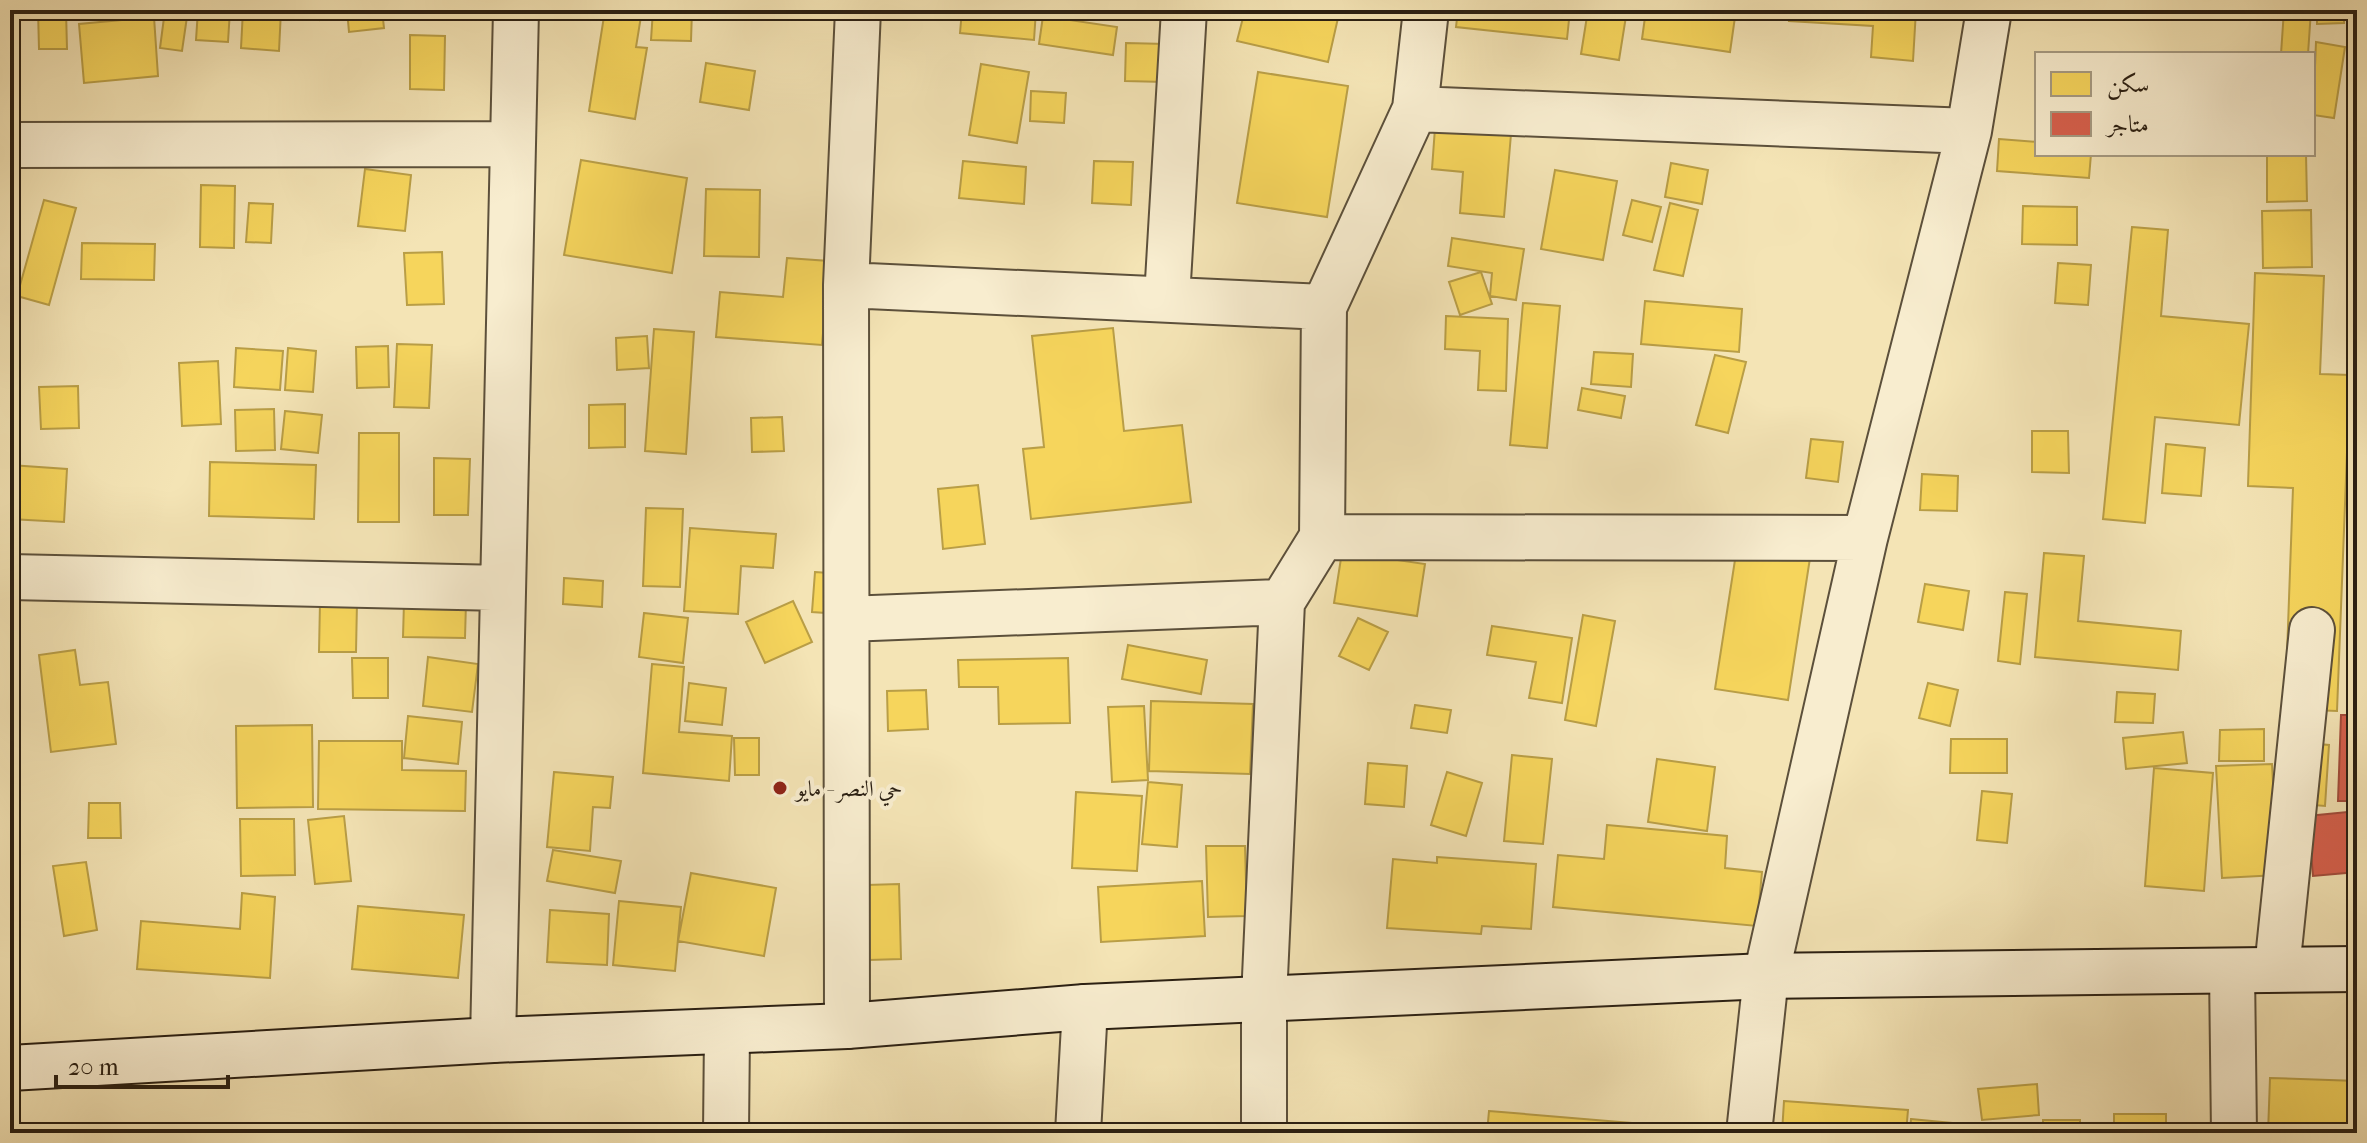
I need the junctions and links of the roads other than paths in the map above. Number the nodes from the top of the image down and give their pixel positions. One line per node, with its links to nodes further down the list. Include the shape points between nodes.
1 (516, 10): 8 (street)
2 (858, 10): 10 (street)
3 (1184, 10): 11 (street)
4 (1426, 10): 6 (street)
5 (1989, 10): 7 (street)
6 (1415, 109): 7 (street); 12 (street)
7 (1969, 131): 14 (street)
8 (512, 144): 9 (street); 16 (street)
9 (10, 145)
10 (846, 285): 11 (street); 18 (street)
11 (1167, 298): 12 (street)
12 (1324, 307): 13 (street)
13 (1322, 537): 14 (street); 17 (street)
14 (1865, 538): 23 (street)
15 (10, 577): 16 (street)
16 (503, 588): 28 (street)
17 (1282, 602): 18 (street); 24 (street)
18 (847, 619): 26 (street)
19 (2312, 630): 20 (street)
20 (2277, 969): 21 (street); 22 (street)
21 (2357, 969)
22 (2232, 971): 23 (street); 34 (street)
23 (1766, 976): 24 (street); 33 (street)
24 (1264, 999): 25 (street); 32 (street)
25 (1085, 1007): 26 (street); 31 (street)
26 (847, 1026): 27 (street)
27 (727, 1032): 28 (street); 30 (street)
28 (493, 1040): 29 (street)
29 (10, 1068)
30 (726, 1133)
31 (1078, 1133)
32 (1264, 1133)
33 (1749, 1133)
34 (2234, 1133)

